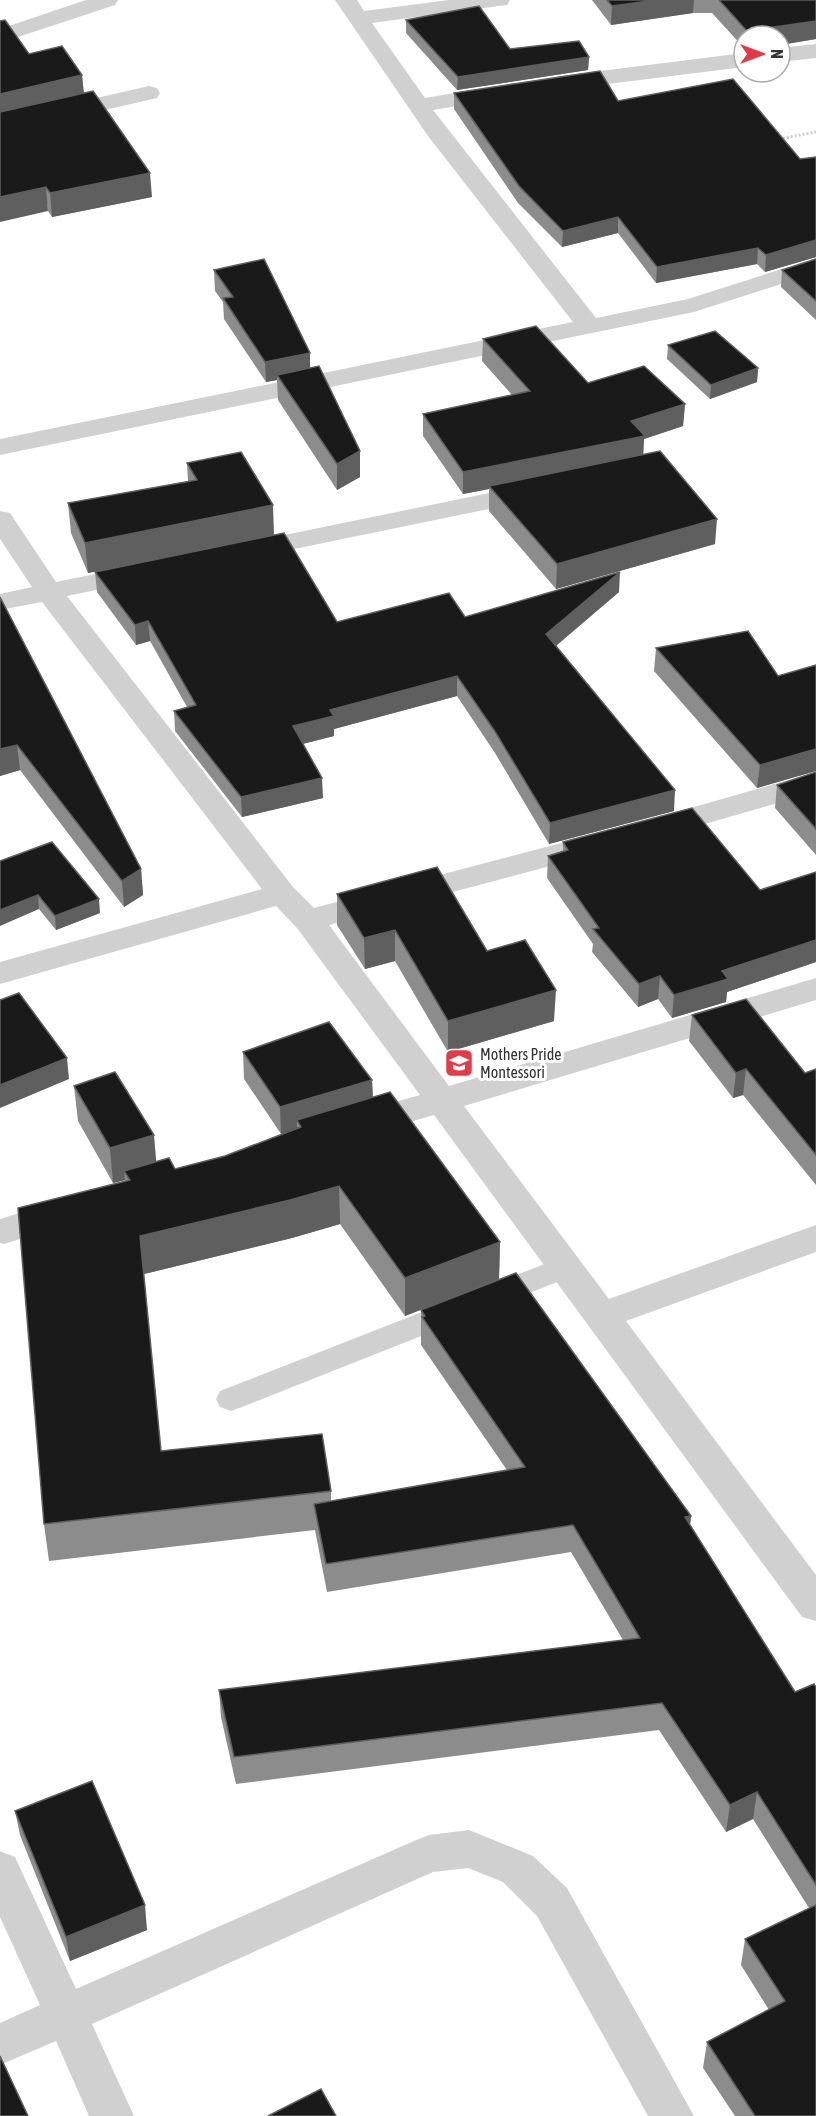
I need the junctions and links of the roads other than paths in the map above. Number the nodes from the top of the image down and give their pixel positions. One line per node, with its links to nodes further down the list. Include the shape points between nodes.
1 (107, 0): 4 (street)
2 (499, 0): 3 (street)
3 (352, 9): 11 (street)
4 (0, 36)
5 (816, 51): 6 (street)
6 (792, 54)
7 (732, 62): 8 (street)
8 (544, 86)
9 (521, 89): 11 (street)
10 (149, 93): 12 (street)
11 (419, 106): 14 (street)
12 (0, 127)
13 (816, 265): 14 (street, via 694,305)
14 (590, 327): 15 (street)
15 (0, 447)
16 (563, 485): 18 (street)
17 (0, 519): 20 (street)
18 (224, 556)
19 (166, 568): 20 (street)
20 (49, 592): 21 (street); 23 (street)
21 (0, 602)
22 (816, 782): 24 (street)
23 (282, 894): 24 (street); 25 (street)
24 (308, 920): 27 (street)
25 (0, 973)
26 (816, 989): 27 (street)
27 (440, 1101): 28 (street); 32 (street)
28 (337, 1132)
29 (96, 1203): 30 (street)
30 (4, 1231)
31 (816, 1238): 33 (street)
32 (565, 1267): 33 (street); 34 (lane)
33 (601, 1316): 35 (street)
34 (231, 1399)
35 (816, 1605)
36 (0, 1870): 37 (street)
37 (66, 2015): 38 (street); 39 (street); 40 (street, via 429,1854 470,1849 518,1869 552,1902)
38 (0, 2044)
39 (112, 2116)
40 (672, 2116)

